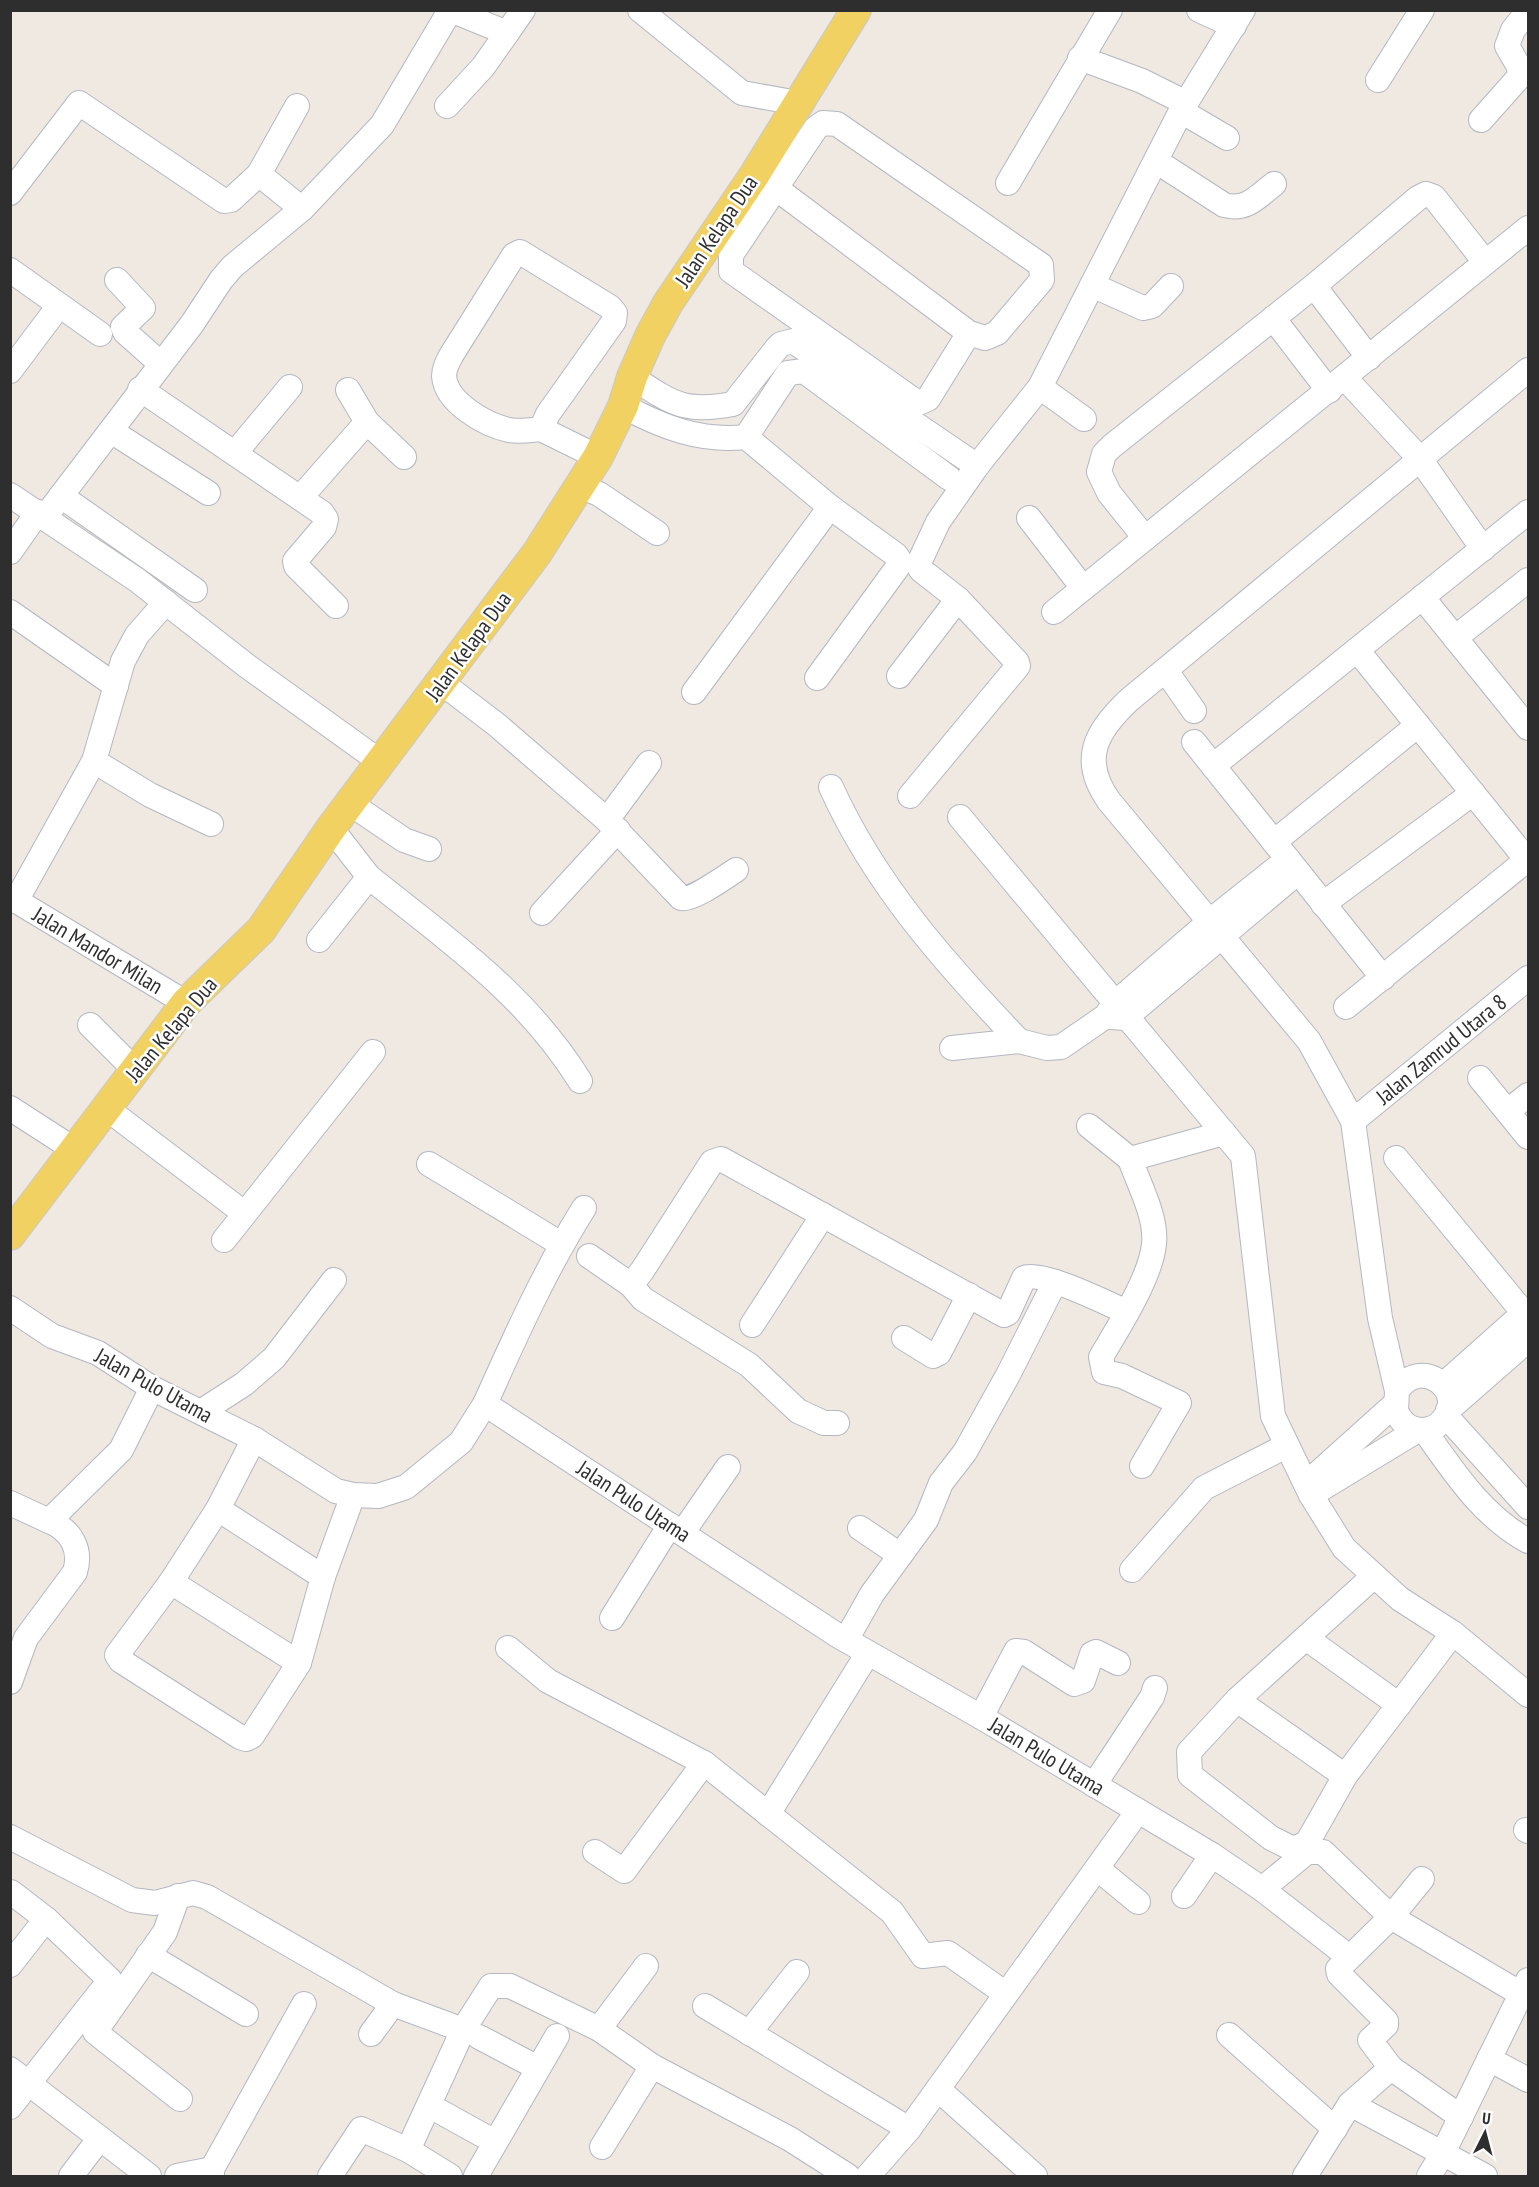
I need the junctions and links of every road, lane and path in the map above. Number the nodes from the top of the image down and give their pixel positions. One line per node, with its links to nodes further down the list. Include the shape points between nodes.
1 (523, 10): 9 (street)
2 (856, 10): 12 (main road, Jalan Kelapa Dua)
3 (1110, 10): 10 (street)
4 (1199, 10): 8 (street)
5 (1422, 10): 11 (street)
6 (1528, 10): 16 (street, via 1506,46 1521,75)
7 (651, 14): 12 (street, via 742,93)
8 (1239, 18): 15 (street)
9 (507, 33): 13 (street, via 483,67); 24 (street, via 453,11 448,14 382,125)
10 (1080, 58): 15 (street, via 1142,81); 21 (street)
11 (1378, 80)
12 (798, 103): 20 (main road, Jalan Kelapa Dua)
13 (447, 105)
14 (297, 106): 19 (street)
15 (1184, 107): 17 (street); 18 (street)
16 (1481, 120)
17 (1227, 138)
18 (1156, 161): 22 (street, via 1234,208 1242,208); 29 (street)
19 (259, 174): 23 (street, via 231,200 224,201 79,103); 24 (street)
20 (766, 182): 34 (street); 34 (street, via 730,255 735,276 918,403 928,399); 34 (street, via 816,128 823,123 837,124 1041,265 1042,280 997,333 985,338); 40 (main road, Jalan Kelapa Dua, via 668,303)
21 (1008, 183)
22 (1274, 184)
23 (10, 193)
24 (302, 209): 37 (street, via 232,267)
25 (1528, 228): 26 (street)
26 (1485, 262): 31 (street, via 1434,197 1426,194); 36 (street)
27 (10, 270): 35 (street)
28 (117, 280): 37 (street, via 143,308 123,327 125,332)
29 (1092, 285): 30 (street, via 1143,308 1152,306); 43 (street)
30 (1171, 286)
31 (1314, 286): 33 (street); 36 (street)
32 (52, 315): 39 (street)
33 (1273, 318): 41 (street); 68 (street, via 1104,454 1099,472 1109,493)
34 (969, 333)
35 (100, 334)
36 (1369, 358): 41 (street)
37 (160, 363): 44 (street)
38 (1528, 370): 55 (street)
39 (10, 371)
40 (632, 376): 46 (main road, Jalan Kelapa Dua); 56 (street, via 682,406 702,410 734,404 777,348 793,340)
41 (1337, 384): 55 (street); 68 (street)
42 (290, 387): 52 (street)
43 (1040, 387): 47 (street); 56 (street)
44 (140, 390): 50 (street); 52 (street)
45 (348, 390): 48 (street)
46 (623, 406): 51 (street, via 657,424 693,435 721,440); 54 (main road, Jalan Kelapa Dua)
47 (1084, 419)
48 (367, 422): 53 (street); 62 (street)
49 (541, 429): 49 (street, via 614,321 615,313 520,252 514,255 458,344 444,376 455,398 490,423 509,430); 54 (street)
50 (111, 431): 59 (street); 61 (street)
51 (746, 437): 57 (street, via 788,373 804,371); 63 (street)
52 (235, 453): 62 (street)
53 (404, 457)
54 (598, 457): 58 (main road, Jalan Kelapa Dua)
55 (1420, 459): 69 (street); 82 (street)
56 (977, 466): 75 (street, via 938,522 918,565)
57 (949, 478)
58 (580, 486): 67 (street, via 599,494); 85 (main road, Jalan Kelapa Dua, via 537,553)
59 (208, 493)
60 (10, 495): 65 (street)
61 (61, 496): 65 (street); 73 (street)
62 (300, 498): 77 (street, via 326,519 324,527 296,557 296,566)
63 (830, 507): 84 (street, via 900,561); 87 (street)
64 (1528, 512): 69 (street)
65 (41, 514): 70 (street); 76 (street)
66 (1029, 518): 72 (street)
67 (657, 533)
68 (1145, 538): 72 (street)
69 (1483, 549): 74 (street)
70 (10, 552)
71 (1528, 582): 80 (street)
72 (1083, 588): 78 (street)
73 (195, 590)
74 (1422, 597): 80 (street); 81 (street)
75 (957, 599): 83 (street); 98 (street, via 1018,666)
76 (166, 602): 86 (street, via 137,635 123,661); 93 (street)
77 (336, 606)
78 (1054, 612)
79 (13, 620): 86 (street)
80 (1455, 638): 90 (street)
81 (1357, 650): 89 (street); 95 (street)
82 (1166, 671): 88 (street); 112 (street, via 1109,719 1098,738 1093,769 1096,783 1109,801)
83 (899, 676)
84 (818, 678)
85 (442, 683): 93 (main road, Jalan Kelapa Dua); 102 (street)
86 (116, 686): 92 (street)
87 (694, 692)
88 (1194, 711)
89 (1418, 725): 97 (street); 105 (street)
90 (1528, 728)
91 (1194, 742): 95 (street)
92 (94, 761): 101 (street, via 150,795); 109 (street)
93 (382, 763): 99 (main road, Jalan Kelapa Dua)
94 (649, 763): 102 (street)
95 (1213, 766): 105 (street)
96 (831, 787): 120 (street, via 883,882 969,988)
97 (1473, 793): 106 (street); 110 (street)
98 (910, 796)
99 (351, 804): 103 (main road, Jalan Kelapa Dua); 104 (street, via 404,840)
100 (960, 817): 118 (street)
101 (211, 824)
102 (613, 825): 107 (street, via 684,900); 111 (street)
103 (331, 828): 108 (street); 116 (main road, Jalan Kelapa Dua, via 261,930)
104 (429, 849)
105 (1287, 858): 110 (street); 112 (street)
106 (1528, 860): 114 (street)
107 (736, 870)
108 (369, 877): 113 (street); 125 (street, via 478,964 536,1019)
109 (13, 899): 116 (street, Jalan Mandor Milan)
110 (1323, 904): 114 (street)
111 (542, 913)
112 (1215, 929): 118 (street); 130 (street, via 1309,1041)
113 (319, 940)
114 (1383, 978): 117 (street)
115 (1528, 978): 130 (street, Jalan Zamrud Utara 8)
116 (186, 1003): 123 (main road, Jalan Kelapa Dua)
117 (1346, 1007)
118 (1115, 1012): 120 (street, via 1060,1047); 132 (street)
119 (90, 1025): 123 (street)
120 (1019, 1041): 121 (street)
121 (952, 1048)
122 (373, 1052): 139 (street)
123 (135, 1070): 128 (main road, Jalan Kelapa Dua)
124 (1480, 1078): 129 (street)
125 (580, 1081)
126 (1528, 1095): 129 (street)
127 (10, 1108): 134 (street)
128 (106, 1108): 134 (main road, Jalan Kelapa Dua); 139 (street)
129 (1508, 1111): 133 (street)
130 (1353, 1121): 152 (street)
131 (1089, 1126): 136 (street)
132 (1224, 1133): 136 (street); 166 (street, via 1243,1156 1273,1416)
133 (1528, 1137)
134 (75, 1150): 141 (main road, Jalan Kelapa Dua)
135 (1396, 1158): 151 (street)
136 (1130, 1159): 150 (street, via 1152,1221 1154,1244)
137 (429, 1164): 143 (street)
138 (584, 1208): 143 (street)
139 (244, 1213): 142 (street)
140 (823, 1215): 147 (street, via 721,1159 712,1161); 148 (street); 153 (street)
141 (10, 1235)
142 (224, 1240)
143 (561, 1244): 160 (street)
144 (589, 1256): 147 (street)
145 (334, 1280): 161 (street, via 274,1358 244,1384)
146 (1055, 1282): 148 (street, via 1026,1276 1007,1315); 150 (street); 178 (street, via 970,1442 941,1483 931,1510)
147 (631, 1285): 163 (street, via 643,1299 749,1365 798,1411 824,1423)
148 (969, 1295): 154 (street, via 939,1353 927,1354)
149 (10, 1308): 158 (street, Jalan Pulo Utama, via 52,1336 98,1353)
150 (1127, 1312): 167 (street, via 1101,1356 1104,1372 1122,1376 1179,1403)
151 (1526, 1316): 157 (street)
152 (1380, 1318): 156 (street); 159 (street)
153 (752, 1325)
154 (904, 1338)
155 (1528, 1340): 162 (street)
156 (1420, 1375): 157 (street, via 1433,1377); 159 (street, via 1404,1382)
157 (1443, 1385): 162 (street, via 1448,1394)
158 (152, 1388): 161 (street, Jalan Pulo Utama); 174 (street, via 121,1450)
159 (1396, 1398): 164 (street, via 1402,1422); 169 (street)
160 (485, 1404): 170 (street, Jalan Pulo Utama, via 461,1442 406,1486 378,1496); 175 (street, Jalan Pulo Utama)
161 (202, 1411): 165 (street, Jalan Pulo Utama)
162 (1447, 1413): 164 (street, via 1439,1424); 172 (street)
163 (837, 1423)
164 (1421, 1430): 169 (street); 177 (street, via 1471,1495 1512,1532)
165 (254, 1439): 170 (street, Jalan Pulo Utama, via 336,1491); 173 (street)
166 (1286, 1446): 169 (street); 179 (street, via 1204,1488)
167 (1142, 1466)
168 (728, 1467): 175 (street)
169 (1308, 1490): 180 (street, via 1344,1548)
170 (353, 1495): 181 (street)
171 (10, 1503): 174 (street)
172 (1528, 1507)
173 (218, 1509): 181 (street); 182 (street)
174 (49, 1521): 191 (street, via 70,1536 79,1559 75,1572 26,1638)
175 (676, 1528): 183 (street); 186 (street, Jalan Pulo Utama)
176 (860, 1528): 178 (street)
177 (1528, 1541)
178 (900, 1556): 186 (street, via 872,1594)
179 (1132, 1570)
180 (1374, 1576): 184 (street, via 1400,1599); 185 (street)
181 (323, 1577): 189 (street)
182 (171, 1582): 189 (street); 189 (street, via 117,1654 120,1661 240,1737 250,1739)
183 (612, 1617)
184 (1453, 1633): 193 (street); 195 (street)
185 (1305, 1638): 194 (street); 195 (street)
186 (846, 1640): 188 (street, Jalan Pulo Utama)
187 (507, 1648): 197 (street, via 548,1681)
188 (868, 1653): 196 (street, Jalan Pulo Utama); 201 (street)
189 (298, 1663)
190 (1118, 1663): 196 (street, via 1096,1652 1083,1681 1074,1684 1024,1652 1016,1651)
191 (10, 1682)
192 (1155, 1688): 199 (street)
193 (1528, 1695)
194 (1237, 1700): 198 (street); 198 (street, via 1189,1752 1190,1775 1271,1838 1293,1849 1307,1843)
195 (1399, 1705): 198 (street)
196 (981, 1716): 199 (street, Jalan Pulo Utama)
197 (704, 1763): 201 (street); 203 (street, via 624,1871)
198 (1345, 1776)
199 (1094, 1785): 200 (street, Jalan Pulo Utama)
200 (1138, 1811): 204 (street, Jalan Pulo Utama); 205 (street)
201 (768, 1814): 220 (street, via 892,1912 923,1956 948,1953)
202 (10, 1837): 209 (street, via 132,1900 155,1903)
203 (595, 1852)
204 (1212, 1855): 207 (street, Jalan Pulo Utama); 210 (street)
205 (1098, 1869): 211 (street); 220 (street)
206 (1422, 1879): 212 (street)
207 (1262, 1889): 212 (street, via 1307,1852 1323,1852); 215 (street, Jalan Pulo Utama)
208 (11, 1892): 213 (street)
209 (178, 1896): 214 (street, via 165,1932); 222 (street, via 193,1893 207,1897)
210 (1184, 1896)
211 (1138, 1902)
212 (1391, 1917): 215 (street); 219 (street)
213 (46, 1919): 216 (street); 235 (street, via 110,1980)
214 (148, 1955): 224 (street); 238 (street, via 95,2032)
215 (1349, 1957): 234 (street, via 1338,1974 1386,2021 1370,2040)
216 (10, 1965)
217 (646, 1966): 225 (street)
218 (797, 1972): 227 (street)
219 (1526, 1990): 231 (street)
220 (1006, 1994): 237 (street)
221 (304, 2004): 250 (street)
222 (393, 2004): 226 (street); 228 (street)
223 (705, 2006): 227 (street)
224 (246, 2014)
225 (598, 2029): 226 (street, via 510,1986 498,1984 491,1986); 232 (street)
226 (471, 2033): 233 (street); 248 (street)
227 (749, 2033): 243 (street)
228 (371, 2034)
229 (1229, 2035): 244 (street)
230 (557, 2036): 233 (street)
231 (1489, 2059): 236 (street); 242 (street)
232 (652, 2066): 247 (street); 257 (street, via 790,2139)
233 (538, 2068): 246 (street)
234 (1391, 2068): 239 (street); 242 (street)
235 (20, 2076): 240 (street); 245 (street)
236 (1528, 2080)
237 (938, 2089): 243 (street); 259 (street)
238 (180, 2098)
239 (1350, 2104): 244 (street); 249 (street)
240 (10, 2107)
241 (439, 2111): 246 (street)
242 (1461, 2117): 249 (street)
243 (909, 2129): 258 (street)
244 (1335, 2129): 260 (street)
245 (100, 2138): 251 (street); 252 (street)
246 (495, 2142): 256 (street)
247 (602, 2147)
248 (408, 2150): 254 (street, via 361,2129); 255 (street)
249 (1443, 2153): 261 (street); 262 (street)
250 (212, 2173): 253 (street)
251 (70, 2176)
252 (149, 2176)
253 (177, 2176)
254 (330, 2176)
255 (449, 2176)
256 (476, 2176)
257 (848, 2176)
258 (868, 2176)
259 (1035, 2176)
260 (1305, 2176)
261 (1429, 2176)
262 (1485, 2176)

